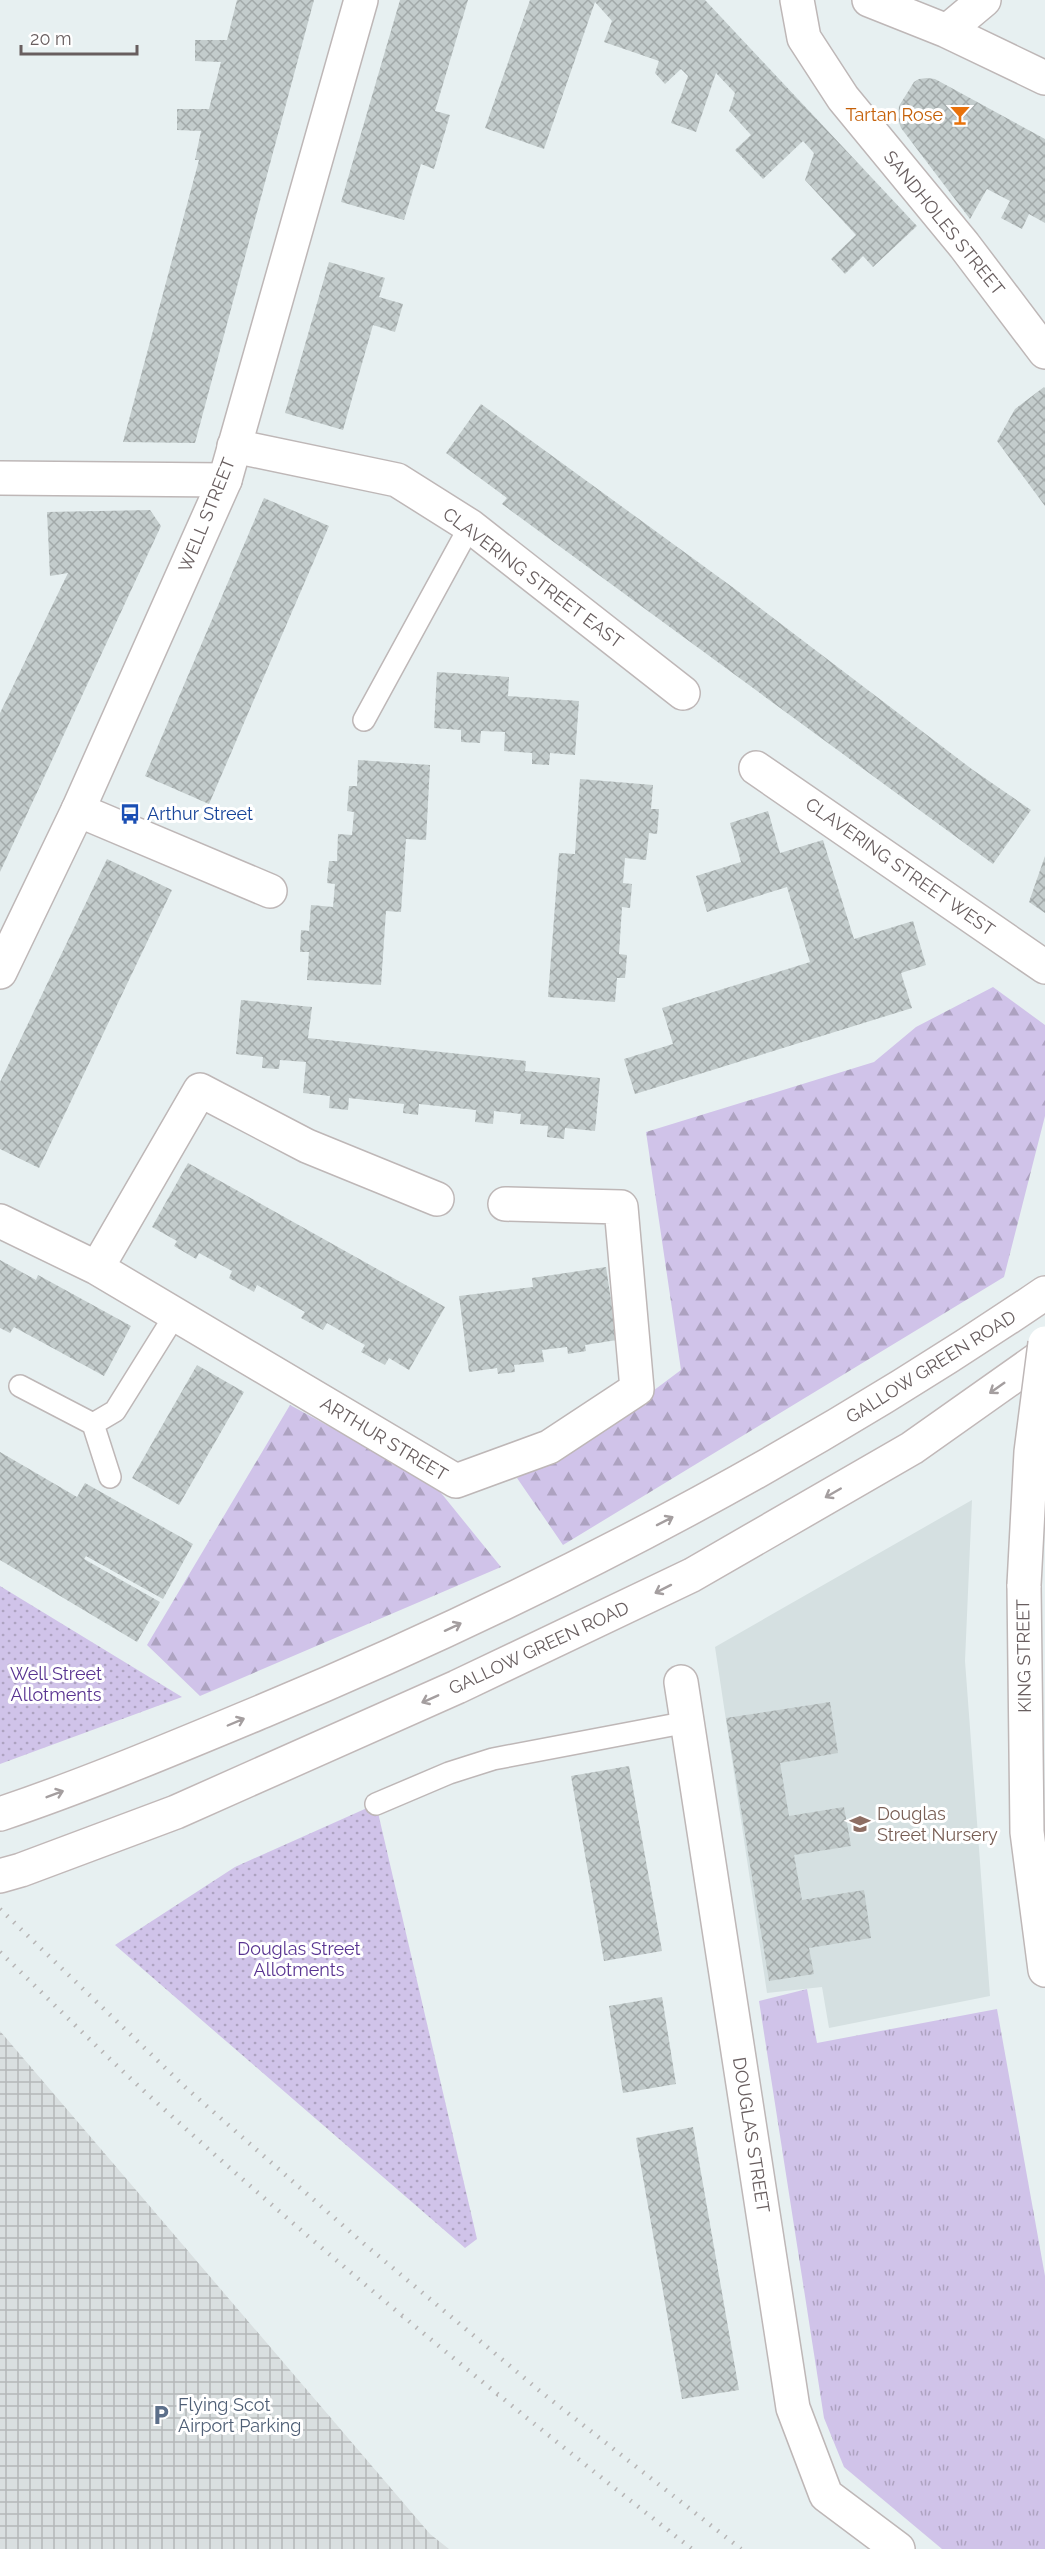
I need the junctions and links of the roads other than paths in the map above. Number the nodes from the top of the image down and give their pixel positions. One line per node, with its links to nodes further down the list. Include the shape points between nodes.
1 (361, 0): 8 (street, WELL STREET)
2 (797, 0): 7 (street, SANDHOLES STREET, via 804,38 843,98 964,244)
3 (868, 0): 5 (street)
4 (984, 0): 5 (street)
5 (947, 31): 6 (street)
6 (1045, 78)
7 (1045, 352)
8 (234, 446): 10 (street, WELL STREET); 11 (street, CLAVERING STREET EAST, via 397,480)
9 (0, 478): 10 (street)
10 (225, 480): 15 (street, WELL STREET)
11 (470, 526): 12 (street, CLAVERING STREET EAST); 13 (lane)
12 (683, 693)
13 (364, 720)
14 (756, 768): 17 (street, CLAVERING STREET WEST)
15 (78, 810): 16 (street); 18 (street, WELL STREET)
16 (270, 891)
17 (1045, 967)
18 (0, 972)
19 (437, 1199): 22 (street, via 307,1146 200,1090)
20 (506, 1204): 24 (street, ARTHUR STREET, via 621,1207 637,1389 549,1447 456,1481)
21 (0, 1221): 22 (street, ARTHUR STREET)
22 (97, 1268): 24 (street, ARTHUR STREET)
23 (1045, 1293): 33 (street, GALLOW GREEN ROAD, one-way to 23, via 143,1761 347,1676 524,1594 745,1480 875,1404)
24 (175, 1315): 28 (lane, via 115,1411)
25 (1045, 1342): 35 (street, KING STREET, bridge, via 1031,1452 1024,1585 1027,1832)
26 (1045, 1354): 34 (street, GALLOW GREEN ROAD, one-way to 34, via 912,1448 664,1588 458,1687 176,1812)
27 (20, 1386): 28 (lane)
28 (93, 1424): 29 (lane)
29 (110, 1477)
30 (681, 1682): 31 (street, DOUGLAS STREET)
31 (688, 1722): 32 (lane, via 493,1759); 36 (street, DOUGLAS STREET, via 794,2408 826,2494)
32 (376, 1804)
33 (0, 1814)
34 (0, 1876)
35 (1045, 1970)
36 (898, 2549)

